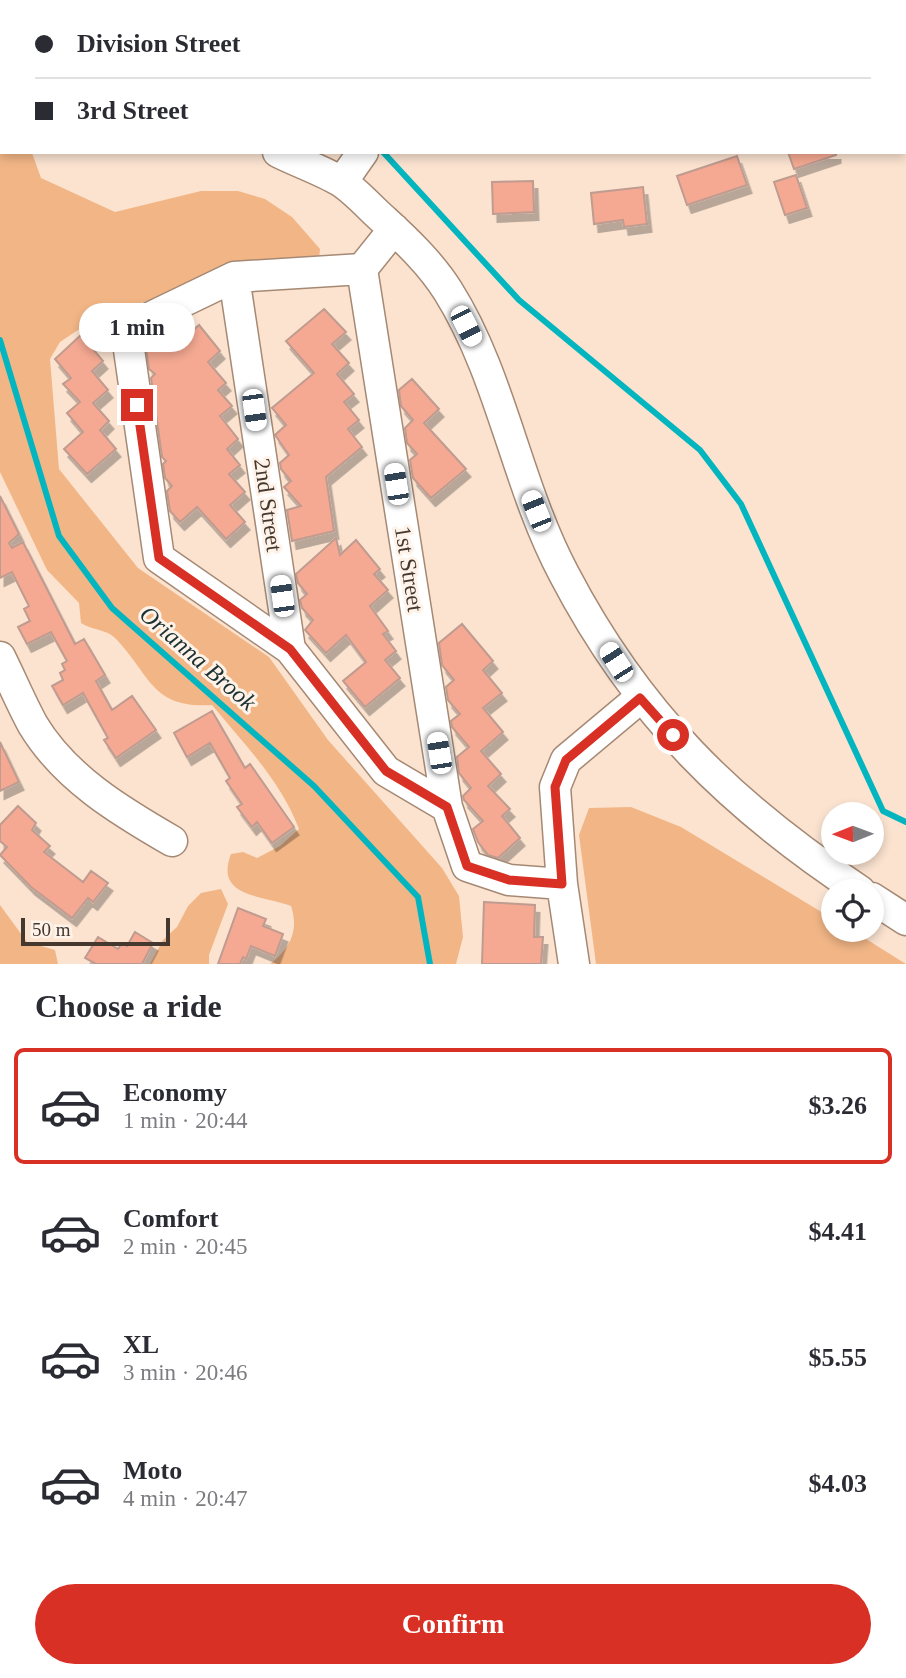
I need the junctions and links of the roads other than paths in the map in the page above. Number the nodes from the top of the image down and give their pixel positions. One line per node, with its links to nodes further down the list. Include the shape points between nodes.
1 (282, 154): 3 (street)
2 (362, 154): 3 (street)
3 (342, 182): 4 (street)
4 (394, 229): 5 (street); 9 (street, via 447,290 475,343 528,493 563,573)
5 (362, 269): 6 (street); 10 (street, 1st Street)
6 (234, 277): 7 (street, 2nd Street); 7 (street, via 126,329 159,558)
7 (290, 649): 10 (street, via 386,771)
8 (0, 657): 11 (street, via 34,726 82,781 120,811)
9 (640, 698): 12 (street, via 741,804); 13 (street, via 566,760 555,787)
10 (447, 807): 13 (street, 1st Street, via 467,866 509,880)
11 (172, 841)
12 (842, 879)
13 (562, 884): 16 (street)
14 (884, 906): 15 (street)
15 (906, 920)
16 (574, 964)

